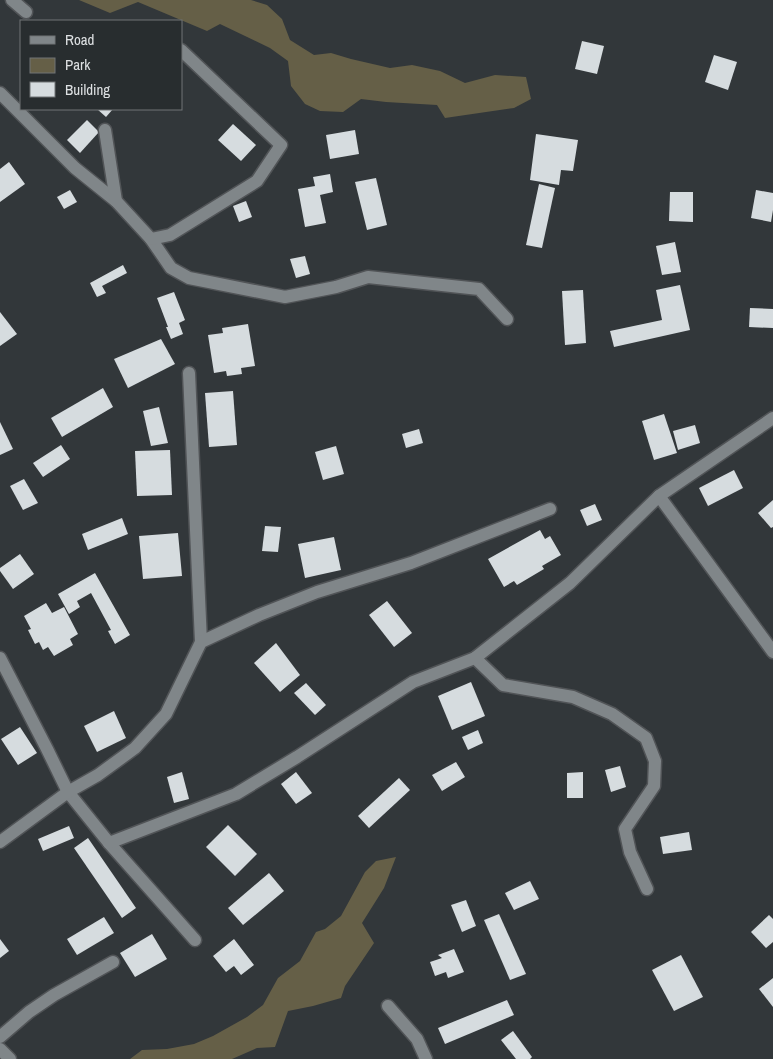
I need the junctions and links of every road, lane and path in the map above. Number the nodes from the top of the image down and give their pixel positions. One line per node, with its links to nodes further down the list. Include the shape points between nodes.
1 (12, 0): 2 (street)
2 (26, 12)
3 (182, 51): 7 (street, via 281,145 257,181 170,235)
4 (0, 93): 6 (street, via 75,168)
5 (105, 130): 6 (street)
6 (116, 201): 7 (street)
7 (151, 239): 8 (street, via 171,268 189,278 285,297 368,277 480,289)
8 (507, 319)
9 (189, 373): 13 (street)
10 (773, 418): 11 (street)
11 (659, 496): 14 (street); 16 (street, via 570,582)
12 (550, 509): 13 (street, via 411,563 317,592)
13 (201, 642): 17 (street, via 166,714 135,748 98,776)
14 (773, 652)
15 (0, 658): 17 (street)
16 (475, 658): 19 (street, via 413,682 236,794); 20 (street, via 503,685 573,697 612,714 646,738 655,761 654,786 625,830 630,852)
17 (68, 792): 18 (street); 19 (street)
18 (0, 842)
19 (109, 843): 21 (street)
20 (648, 889)
21 (195, 940)
22 (113, 962): 24 (street, via 54,995)
23 (388, 1006): 27 (street, via 417,1039)
24 (0, 1037)
25 (0, 1049): 26 (street)
26 (10, 1059)
27 (426, 1059)

